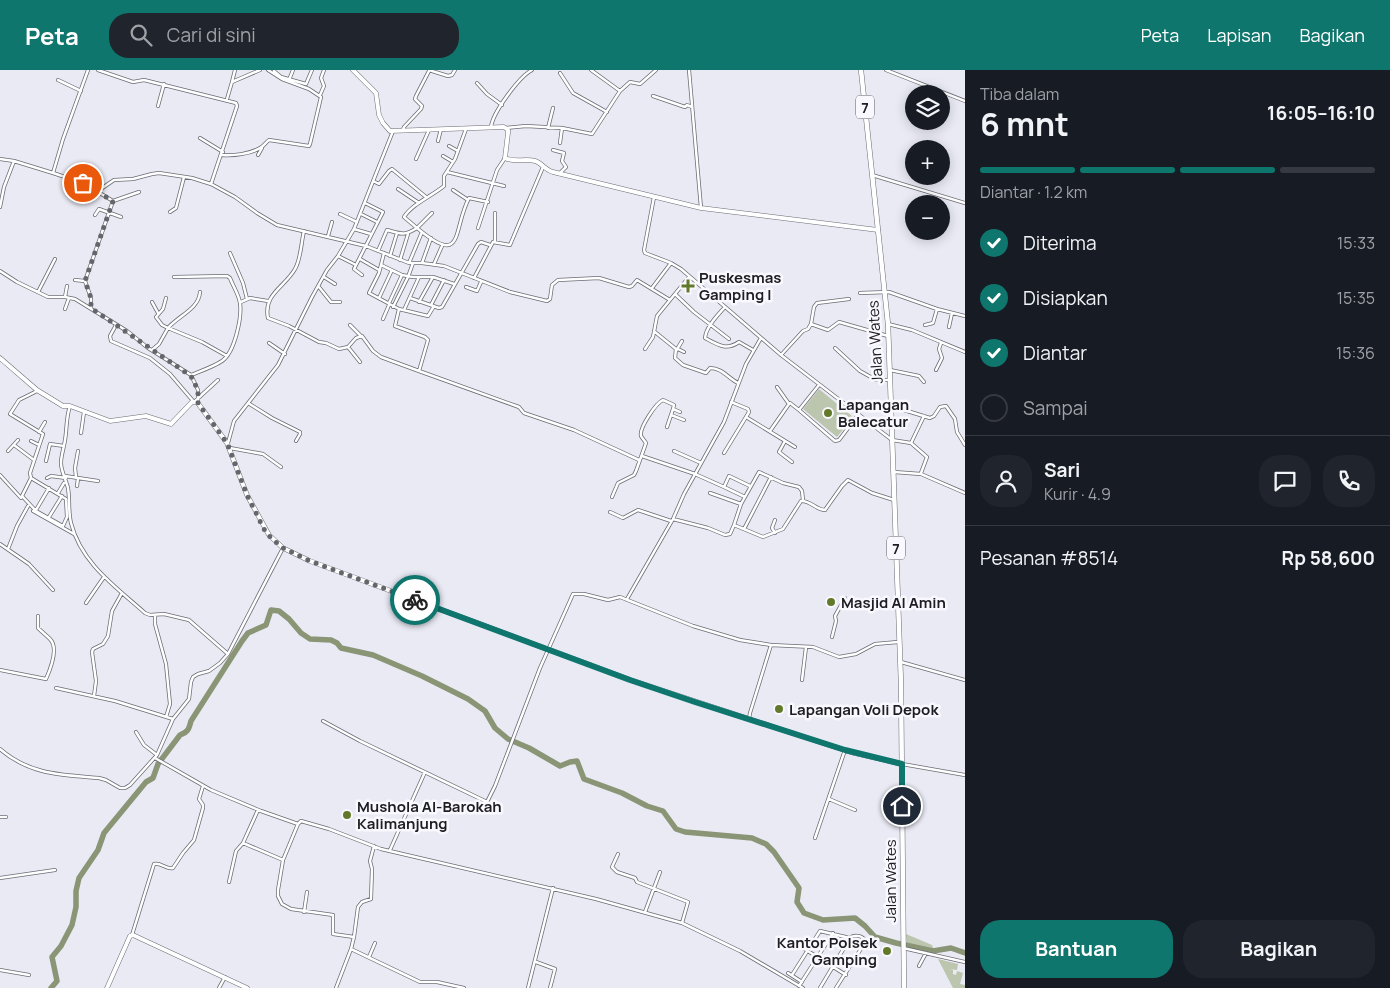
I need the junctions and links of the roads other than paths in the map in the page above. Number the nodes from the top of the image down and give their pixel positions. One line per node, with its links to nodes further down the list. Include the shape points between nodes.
1 (88, 70): 25 (street)
2 (98, 70): 24 (street, via 133,82 144,80)
3 (235, 70): 22 (street)
4 (260, 70): 22 (street)
5 (268, 70): 27 (street, via 282,80)
6 (274, 70): 21 (street)
7 (293, 70): 21 (street)
8 (312, 70): 21 (street, via 306,84)
9 (324, 70): 27 (street)
10 (353, 70): 44 (street, via 376,94 379,115 386,127)
11 (429, 70): 12 (street, via 448,76); 43 (street, via 416,96 422,109)
12 (455, 70)
13 (532, 70): 31 (street, via 524,75)
14 (656, 70): 26 (street, via 640,84 630,82)
15 (689, 70): 33 (street)
16 (861, 70): 64 (highway, Jalan Wates / 7)
17 (886, 70): 30 (street)
18 (593, 71): 26 (street)
19 (560, 73): 35 (street, via 573,93)
20 (58, 80): 25 (street)
21 (289, 80)
22 (232, 82): 29 (street)
23 (478, 83): 31 (street)
24 (164, 84): 29 (street); 32 (street)
25 (81, 91): 62 (street)
26 (620, 91): 35 (street)
27 (320, 96): 49 (street, via 309,146 273,140)
28 (653, 96): 33 (street)
29 (227, 99): 52 (street, via 237,106)
30 (965, 100)
31 (502, 105): 36 (street)
32 (158, 106)
33 (692, 107): 83 (street)
34 (553, 108): 39 (street)
35 (607, 112): 40 (street, via 592,134)
36 (491, 126): 37 (street); 38 (street)
37 (466, 128): 42 (street); 51 (street)
38 (506, 128): 39 (street); 55 (street)
39 (548, 128): 40 (street)
40 (562, 128): 47 (street)
41 (430, 129): 42 (street); 43 (street); 56 (street)
42 (441, 129): 46 (street)
43 (403, 130): 44 (street)
44 (393, 131): 66 (street)
45 (200, 138): 52 (street)
46 (438, 141)
47 (560, 143)
48 (449, 146): 51 (street)
49 (262, 148): 52 (street, via 234,155); 53 (street)
50 (553, 150): 63 (street, via 564,154 562,161 566,166)
51 (458, 151): 59 (street)
52 (222, 153): 68 (street)
53 (258, 155)
54 (442, 156): 59 (street)
55 (505, 158): 60 (street, via 536,161); 67 (street)
56 (416, 159)
57 (0, 160): 58 (street)
58 (14, 161): 62 (street); 82 (street)
59 (453, 162): 61 (street)
60 (543, 167): 63 (street); 107 (street, via 510,245)
61 (447, 172): 67 (street); 74 (street, via 444,186)
62 (53, 173): 72 (street)
63 (560, 174): 75 (street)
64 (872, 175): 81 (street); 98 (highway, Jalan Wates / 7)
65 (184, 177): 68 (street); 72 (street, via 159,173 114,180); 84 (street, via 176,208)
66 (373, 181): 74 (street, via 379,184 390,170 394,170); 79 (street)
67 (494, 183): 69 (street); 78 (street)
68 (211, 184): 99 (street, via 276,225)
69 (504, 186)
70 (398, 189): 80 (street)
71 (453, 190): 76 (street)
72 (98, 191): 77 (street)
73 (140, 192): 77 (street)
74 (426, 197): 80 (street)
75 (654, 198): 83 (street); 121 (street, via 644,252)
76 (468, 200): 78 (street); 109 (street, via 452,244)
77 (113, 201): 87 (street)
78 (488, 202): 96 (street)
79 (365, 203): 89 (street); 94 (street, via 382,211)
80 (419, 203): 95 (street, via 404,217)
81 (965, 203)
82 (0, 207)
83 (701, 208): 98 (street)
84 (170, 212)
85 (432, 213): 95 (street)
86 (495, 213): 107 (street)
87 (109, 214): 90 (street, via 99,209); 91 (street); 140 (street)
88 (340, 214): 93 (street)
89 (361, 214): 93 (street); 94 (street)
90 (96, 215)
91 (121, 217)
92 (332, 222): 104 (street)
93 (357, 222): 97 (street)
94 (377, 222): 102 (street)
95 (417, 228): 100 (street); 103 (street)
96 (478, 228)
97 (354, 229): 102 (street); 106 (street)
98 (878, 230): 148 (highway, Jalan Wates / 7)
99 (304, 231): 104 (street); 162 (street, via 296,267)
100 (422, 232): 105 (street); 119 (street)
101 (397, 233): 103 (street); 111 (street, via 386,230); 115 (street)
102 (371, 234): 108 (street)
103 (408, 234): 118 (street)
104 (328, 236): 106 (street)
105 (431, 238): 109 (street); 120 (street)
106 (346, 241): 108 (street); 114 (street)
107 (494, 242): 110 (street)
108 (366, 246): 111 (street); 116 (street)
109 (442, 246): 122 (street)
110 (491, 246): 128 (street, via 479,242); 137 (street)
111 (378, 251): 113 (street)
112 (230, 253): 156 (street)
113 (384, 253): 115 (street); 124 (street)
114 (338, 256): 123 (street); 132 (street)
115 (390, 256): 118 (street)
116 (360, 258): 123 (street); 125 (street)
117 (55, 259): 149 (street)
118 (400, 260): 119 (street)
119 (411, 263): 120 (street); 133 (street)
120 (422, 263): 122 (street)
121 (671, 263): 136 (street); 147 (street)
122 (434, 264): 128 (street)
123 (356, 265): 129 (street, via 354,270)
124 (381, 265): 125 (street); 126 (street)
125 (379, 270): 157 (street, via 369,293)
126 (392, 270): 130 (street); 157 (street)
127 (0, 271): 149 (street)
128 (461, 274): 137 (street); 143 (street)
129 (362, 275)
130 (402, 275): 133 (street); 165 (street)
131 (174, 277): 161 (street, via 227,276)
132 (324, 277): 142 (street); 145 (street)
133 (408, 277): 134 (street); 166 (street)
134 (419, 277): 135 (street); 155 (street)
135 (433, 277): 139 (street); 164 (street)
136 (689, 277): 152 (street); 169 (street)
137 (474, 279): 141 (street)
138 (75, 280): 140 (street)
139 (444, 280): 143 (street); 167 (street)
140 (85, 281): 168 (street)
141 (481, 282): 146 (street, via 477,292); 147 (street, via 547,301 552,285 558,280 600,278 629,287 637,280)
142 (336, 284)
143 (454, 284): 167 (street, via 442,308)
144 (67, 286): 153 (street)
145 (318, 286): 163 (street, via 331,302); 186 (street)
146 (466, 287)
147 (652, 288): 158 (street)
148 (885, 291): 151 (street); 171 (street); 179 (highway, Jalan Wates / 7)
149 (38, 292): 153 (street, via 51,298)
150 (200, 292): 185 (street, via 196,304)
151 (860, 293)
152 (675, 294): 158 (street); 183 (street)
153 (67, 297): 168 (street); 170 (street)
154 (166, 298): 174 (street, via 163,309)
155 (410, 298): 164 (street); 173 (street)
156 (247, 299): 161 (street); 162 (street)
157 (378, 299): 165 (street)
158 (670, 300): 187 (street, via 657,316)
159 (849, 300): 178 (street, via 817,303)
160 (152, 302): 174 (street)
161 (240, 302): 205 (street, via 241,318)
162 (268, 302): 186 (street, via 268,318)
163 (340, 302)
164 (419, 302): 167 (street)
165 (389, 304): 166 (street); 177 (street)
166 (394, 306): 172 (street)
167 (432, 306): 173 (street, via 428,316)
168 (91, 308): 180 (street)
169 (724, 308): 183 (street); 190 (street)
170 (65, 309)
171 (937, 309): 175 (street); 182 (street, via 933,323)
172 (399, 310): 173 (street); 210 (street, via 395,326 428,340)
173 (404, 310)
174 (158, 313): 185 (street, via 156,319)
175 (952, 313): 176 (street); 184 (street)
176 (965, 316)
177 (383, 319)
178 (811, 324): 189 (street, via 828,330 838,322); 204 (street)
179 (888, 324): 189 (highway, Jalan Wates / 7); 194 (street)
180 (116, 325): 198 (street); 219 (street, via 111,341 150,358)
181 (350, 325): 188 (street)
182 (925, 325)
183 (710, 326): 191 (street); 200 (street, via 705,336 708,340 729,347 740,342)
184 (948, 327)
185 (168, 328): 198 (street); 205 (street)
186 (296, 330): 195 (street, via 339,349); 203 (street)
187 (655, 332): 197 (street); 199 (street)
188 (362, 336): 195 (street); 210 (street, via 381,357)
189 (889, 336): 208 (highway, Jalan Wates / 7)
190 (761, 338): 200 (street); 204 (street)
191 (729, 339)
192 (682, 341): 199 (street)
193 (269, 343): 203 (street)
194 (941, 343): 202 (street); 209 (street, via 942,358)
195 (348, 347): 207 (street)
196 (835, 348): 212 (street, via 860,371 876,380)
197 (644, 349)
198 (152, 350): 211 (street)
199 (677, 350): 201 (street); 215 (street, via 675,358 683,365 706,373 715,368)
200 (753, 350): 215 (street)
201 (684, 352)
202 (965, 352)
203 (284, 354): 222 (street)
204 (781, 355): 216 (street)
205 (227, 357): 211 (street)
206 (0, 358): 218 (street)
207 (360, 362)
208 (890, 370): 212 (highway, Jalan Wates / 7); 214 (street, via 919,376)
209 (936, 370)
210 (419, 371): 257 (street, via 516,406 524,413 574,430)
211 (191, 376): 219 (street, via 198,390)
212 (890, 379): 224 (highway, Jalan Wates / 7)
213 (218, 380): 219 (street)
214 (924, 382)
215 (738, 384): 220 (street)
216 (819, 385): 226 (street); 230 (street)
217 (777, 386): 221 (street)
218 (37, 390): 223 (street); 237 (street, via 19,400 10,414)
219 (196, 401): 227 (street, via 171,424 146,416 110,421); 247 (street)
220 (731, 402): 232 (street, via 748,409); 260 (street, via 726,418)
221 (789, 402): 226 (street); 236 (street)
222 (248, 403): 242 (street, via 300,432); 247 (street, via 234,421)
223 (70, 406): 227 (street); 249 (street)
224 (891, 406): 231 (street); 240 (highway, Jalan Wates / 7)
225 (673, 409): 228 (street); 229 (street); 255 (street, via 674,405 661,400 651,412 641,435 646,443)
226 (799, 410): 230 (street, via 836,441)
227 (84, 412): 238 (street)
228 (680, 412)
229 (671, 415): 233 (street); 235 (street)
230 (858, 415): 240 (street)
231 (924, 416): 244 (street); 248 (street, via 932,418 940,407 947,407)
232 (746, 417): 236 (street); 254 (street)
233 (684, 420)
234 (45, 422): 237 (street)
235 (667, 428)
236 (770, 431): 243 (street)
237 (39, 432): 246 (street, via 44,434)
238 (81, 433)
239 (18, 440): 245 (street)
240 (892, 440): 244 (street); 262 (highway, Jalan Wates / 7)
241 (31, 441): 246 (street)
242 (296, 441)
243 (785, 441): 250 (street); 259 (street, via 779,452)
244 (911, 444): 264 (street, via 927,457)
245 (14, 445): 251 (street); 256 (street)
246 (39, 445): 256 (street)
247 (229, 445): 261 (street, via 263,454); 297 (street, via 247,495 264,529)
248 (965, 445)
249 (64, 446): 258 (street, via 49,445); 266 (street, via 61,464)
250 (795, 447)
251 (8, 451)
252 (78, 451): 267 (street)
253 (674, 451): 260 (street)
254 (724, 453)
255 (642, 456): 257 (street); 263 (street)
256 (34, 460): 269 (street)
257 (640, 460): 281 (street, via 634,475 618,483)
258 (46, 461)
259 (792, 462)
260 (701, 463): 263 (street)
261 (281, 468)
262 (894, 472): 264 (street); 284 (highway, Jalan Wates / 7)
263 (694, 474): 275 (street); 290 (street)
264 (921, 474): 279 (street)
265 (0, 475): 286 (street)
266 (65, 477): 267 (street); 270 (street); 295 (street)
267 (77, 477): 271 (street); 273 (street)
268 (771, 477): 274 (street, via 757,473); 283 (street, via 799,487); 293 (street)
269 (30, 478): 276 (street); 287 (street, via 22,496)
270 (47, 478)
271 (98, 481)
272 (64, 483): 277 (street)
273 (77, 486)
274 (750, 486): 275 (street, via 729,476); 282 (street)
275 (724, 487): 282 (street)
276 (49, 488): 277 (street); 287 (street)
277 (58, 493): 280 (street)
278 (710, 493): 285 (street)
279 (965, 493)
280 (62, 496): 289 (street); 289 (street, via 67,500 67,517 63,526)
281 (612, 497)
282 (745, 497): 285 (street)
283 (803, 500): 284 (street, via 825,510 848,480); 294 (street, via 782,529)
284 (894, 500): 308 (highway, Jalan Wates / 7)
285 (741, 504): 292 (street)
286 (28, 506): 295 (street); 298 (street)
287 (36, 511): 289 (street)
288 (610, 512): 290 (street, via 623,518 638,510)
289 (49, 518)
290 (672, 520): 292 (street, via 725,535 730,534); 303 (street)
291 (775, 520): 294 (street, via 772,528)
292 (734, 525): 293 (street)
293 (744, 529): 294 (street, via 760,537)
294 (775, 533)
295 (75, 534): 299 (street, via 88,559)
296 (0, 544): 298 (street)
297 (283, 548): 311 (street); 312 (street)
298 (8, 549): 300 (street, via 29,564)
299 (104, 577): 301 (street); 304 (street)
300 (53, 590)
301 (122, 593): 305 (street, via 145,613); 318 (street, via 112,611 108,636 92,651 96,684)
302 (845, 598): 307 (street, via 836,616)
303 (627, 599): 309 (street, via 706,630); 311 (street, via 608,600 572,594)
304 (86, 603)
305 (155, 615): 312 (street, via 188,620); 319 (street, via 166,664 170,704)
306 (38, 616): 314 (street, via 38,628 51,640 55,652 46,679)
307 (832, 637)
308 (900, 642): 310 (street, via 875,644 856,654 838,658); 313 (highway, Jalan Wates / 7)
309 (772, 645): 310 (street); 321 (street)
310 (806, 647): 315 (street)
311 (548, 650): 321 (street); 328 (street, via 487,802)
312 (228, 654): 320 (street, via 209,671 193,677 189,699)
313 (900, 662): 316 (street); 327 (highway, Jalan Wates / 7)
314 (0, 670)
315 (802, 680)
316 (965, 680)
317 (56, 688): 318 (street)
318 (94, 696): 319 (street)
319 (166, 717): 320 (street)
320 (173, 719): 326 (street)
321 (749, 719): 325 (street)
322 (323, 721): 328 (street)
323 (136, 732): 326 (street)
324 (0, 749): 326 (street, via 19,762 47,774 99,778 123,788 130,785)
325 (845, 750): 327 (street); 331 (street)
326 (156, 756): 330 (street)
327 (902, 764): 329 (street); 358 (highway, Jalan Wates / 7)
328 (425, 772): 340 (street)
329 (965, 775)
330 (203, 786): 332 (street); 354 (street, via 199,799 203,807 194,840 172,868 154,864)
331 (828, 798): 333 (street); 337 (street)
332 (258, 810): 336 (street); 338 (street)
333 (855, 810)
334 (0, 817): 335 (street)
335 (6, 817)
336 (298, 824): 339 (street, via 304,820); 342 (street)
337 (814, 838)
338 (243, 842): 342 (street); 346 (street, via 236,851)
339 (374, 846): 340 (street); 355 (street, via 370,860 371,895 358,907)
340 (390, 850): 347 (street)
341 (617, 854): 348 (street, via 612,868)
342 (283, 860): 350 (street, via 279,898 288,908)
343 (55, 870): 345 (street)
344 (660, 872): 348 (street)
345 (0, 878)
346 (229, 882)
347 (553, 888): 351 (street); 365 (street)
348 (654, 889): 351 (street); 352 (street, via 688,902)
349 (307, 892): 350 (street)
350 (304, 912): 355 (street, via 331,913 334,916 333,934)
351 (645, 912): 352 (street)
352 (682, 923): 376 (street, via 740,951)
353 (833, 934): 356 (street); 361 (street, via 820,931); 364 (street)
354 (132, 935): 374 (street); 377 (street)
355 (354, 937): 360 (street)
356 (850, 938): 367 (street); 372 (street, via 862,937 865,941)
357 (375, 943): 363 (street)
358 (903, 947): 362 (street); 387 (highway, Jalan Wates / 7)
359 (802, 948): 361 (street)
360 (351, 949): 363 (street); 380 (street)
361 (807, 951): 364 (street); 371 (street)
362 (926, 952): 366 (street); 368 (street)
363 (369, 957): 381 (street, via 420,982 439,982)
364 (818, 958): 367 (street); 375 (street)
365 (535, 961): 382 (street); 383 (street, via 555,969)
366 (965, 962)
367 (833, 966): 372 (street); 385 (street)
368 (919, 966)
369 (0, 970): 373 (street)
370 (788, 973): 371 (street)
371 (792, 975): 375 (street)
372 (846, 975): 386 (street)
373 (29, 976)
374 (225, 978): 378 (street); 379 (street)
375 (802, 982): 376 (street)
376 (799, 986): 384 (street)
377 (107, 988)
378 (219, 988)
379 (247, 988)
380 (336, 988)
381 (464, 988)
382 (528, 988)
383 (550, 988)
384 (803, 988)
385 (820, 988)
386 (836, 988)
387 (904, 988)

